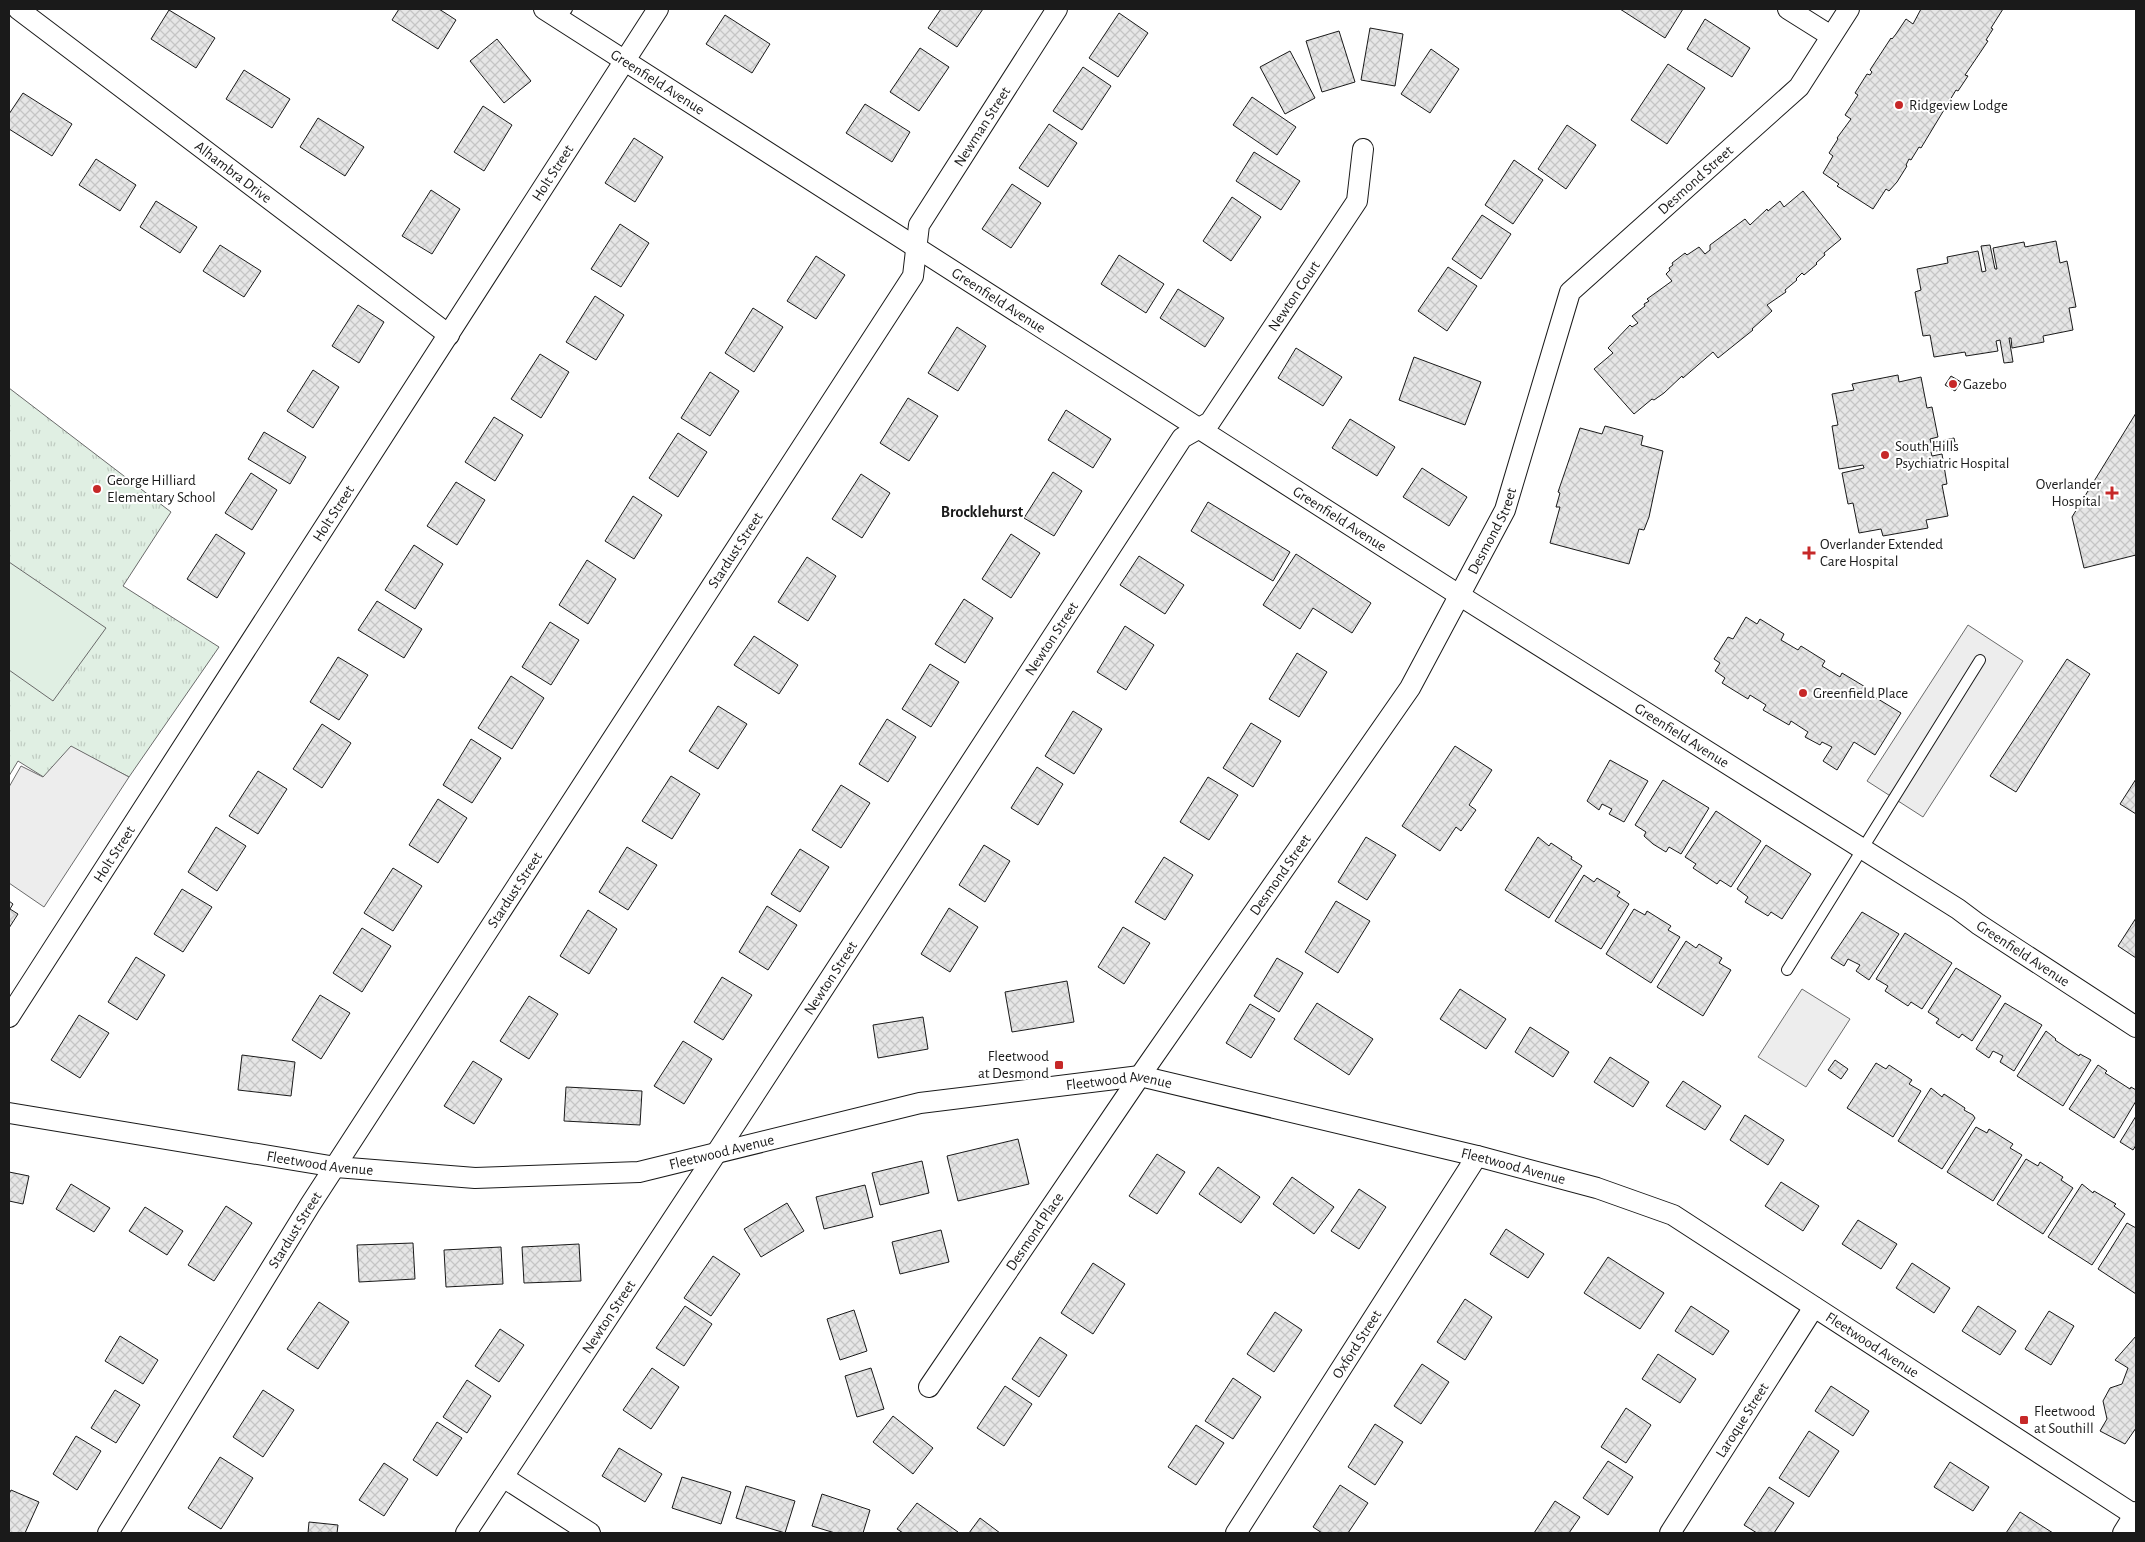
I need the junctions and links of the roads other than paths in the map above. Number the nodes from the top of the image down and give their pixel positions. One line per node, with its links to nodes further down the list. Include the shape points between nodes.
1 (18, 9): 12 (street, Alhambra Drive)
2 (544, 9): 7 (street, Greenfield Avenue)
3 (658, 9): 9 (street, Holt Street)
4 (1057, 9): 11 (street, Newman Street, via 919,225)
5 (1788, 9): 8 (street)
6 (1849, 9): 8 (street, Desmond Street)
7 (564, 14): 9 (street, Greenfield Avenue)
8 (1831, 36): 14 (street, Desmond Street, via 1799,87 1570,292 1505,510)
9 (625, 61): 11 (street, Greenfield Avenue); 12 (street, Holt Street)
10 (1363, 149): 13 (street, Newton Court, via 1357,201 1210,422)
11 (916, 246): 13 (street, Greenfield Avenue); 24 (street, Stardust Street, via 913,276)
12 (449, 335): 18 (street, Holt Street)
13 (1199, 428): 14 (street, Greenfield Avenue); 22 (street, Newton Street, via 1182,438 1176,446)
14 (1459, 595): 16 (street, Greenfield Avenue); 20 (street, Desmond Street, via 1410,688)
15 (1980, 660): 16 (lane)
16 (1862, 849): 17 (lane); 19 (street, Greenfield Avenue)
17 (1787, 970)
18 (9, 1018)
19 (2136, 1027)
20 (1140, 1076): 22 (street, Fleetwood Avenue, via 920,1103); 23 (street, Fleetwood Avenue); 26 (street, Desmond Place)
21 (9, 1113): 24 (street, Fleetwood Avenue)
22 (717, 1152): 24 (street, Fleetwood Avenue, via 639,1172 475,1178); 27 (street, Newton Street)
23 (1477, 1156): 25 (street, Fleetwood Avenue, via 1597,1188 1673,1215); 32 (street, Oxford Street)
24 (336, 1167): 29 (street, Stardust Street)
25 (1814, 1307): 28 (street, Fleetwood Avenue); 33 (street, Laroque Street)
26 (929, 1387)
27 (503, 1477): 30 (street, Newton Street); 31 (street)
28 (2136, 1515): 34 (street)
29 (108, 1533)
30 (466, 1533)
31 (590, 1533)
32 (1236, 1533)
33 (1670, 1533)
34 (2123, 1533)

